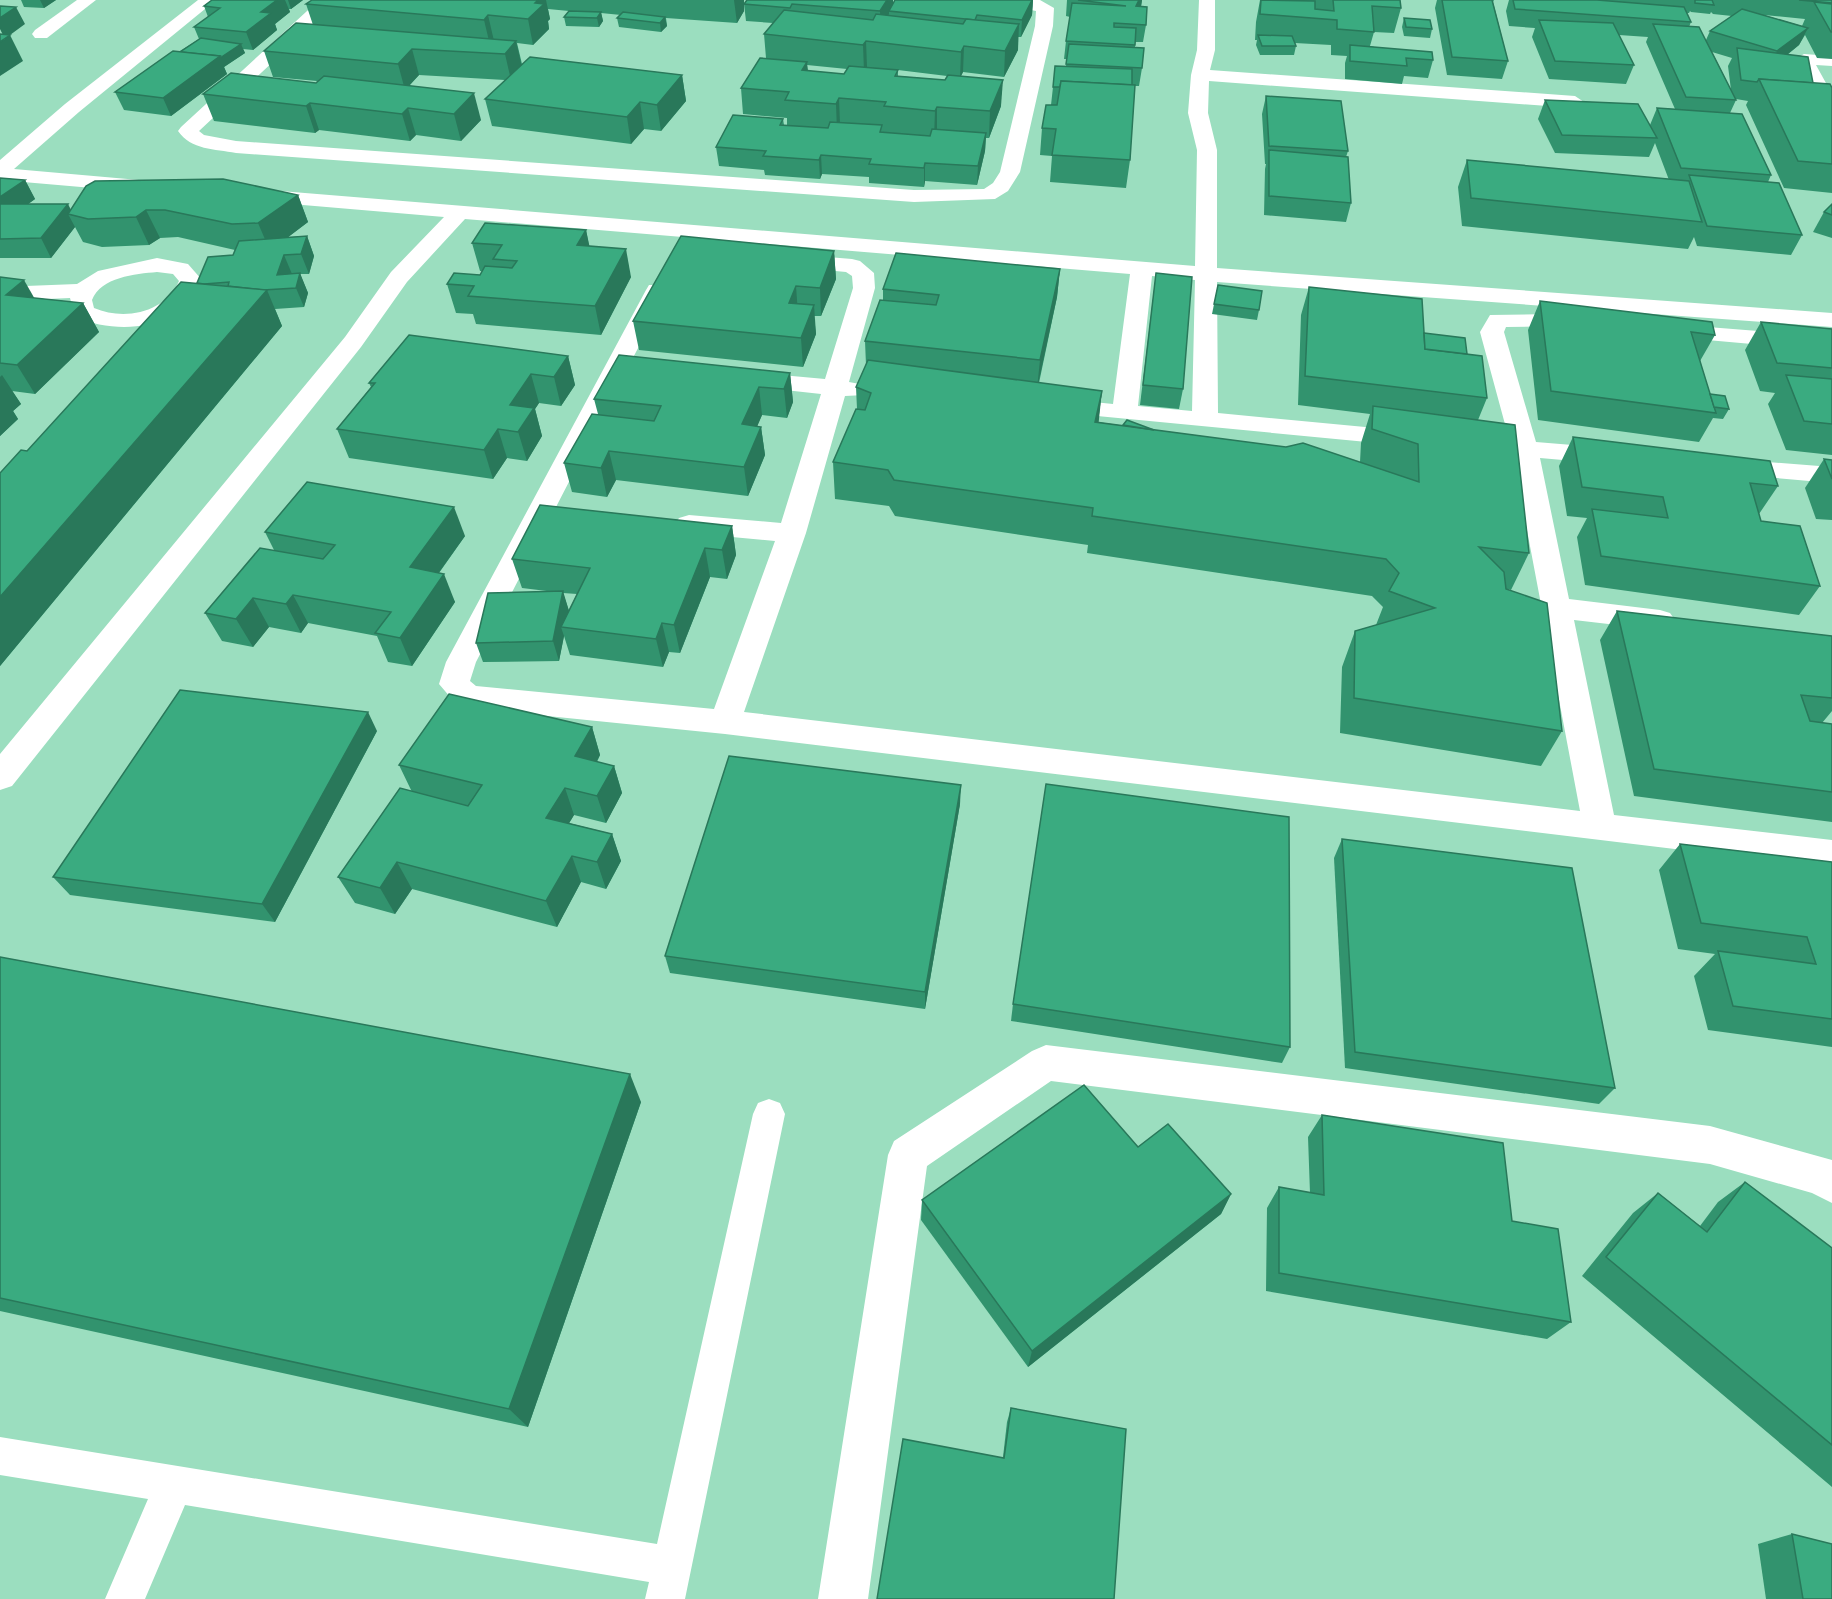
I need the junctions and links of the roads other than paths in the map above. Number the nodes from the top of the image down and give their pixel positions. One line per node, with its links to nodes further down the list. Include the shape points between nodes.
1 (88, 0): 6 (street)
2 (208, 0): 16 (street, via 72,108)
3 (329, 0): 7 (street)
4 (1008, 0): 12 (street, via 1030,2 1045,9)
5 (1207, 0): 10 (street, via 1206,50)
6 (41, 34)
7 (287, 39): 8 (street); 15 (street, via 188,131 198,140 236,147)
8 (322, 42)
9 (1832, 61): 14 (street, via 1804,59)
10 (1200, 75): 13 (street); 24 (street, via 1198,113 1207,150)
11 (1005, 90): 12 (street)
12 (1028, 92): 17 (street, via 1010,172 1001,187 988,195 914,196)
13 (1575, 102)
14 (1832, 111)
15 (534, 167): 17 (street); 20 (street)
16 (0, 173): 18 (street)
17 (646, 175): 22 (street)
18 (165, 188)
19 (236, 194): 21 (street)
20 (508, 202): 21 (street); 22 (street)
21 (459, 213): 46 (street, via 399,277 353,342)
22 (621, 226): 23 (street)
23 (1142, 268): 24 (street); 35 (street)
24 (1206, 274): 28 (street); 36 (street)
25 (84, 291): 26 (street); 27 (street, via 80,304 83,312 92,317 122,321); 27 (street, via 100,278 132,267 165,266 186,273 191,280 184,298)
26 (0, 294)
27 (150, 316): 29 (street)
28 (1832, 320)
29 (131, 343)
30 (1832, 344): 37 (street, via 1524,318 1498,320 1492,332)
31 (720, 376): 32 (street)
32 (835, 388): 33 (street); 42 (street); 45 (street, via 864,288 863,273 852,266 682,255 674,262 628,366 553,511 461,662 454,684 468,697)
33 (882, 392)
34 (1032, 405): 35 (street)
35 (1125, 412): 36 (street)
36 (1205, 419): 37 (street)
37 (1525, 449): 38 (street); 43 (street)
38 (1632, 458)
39 (1702, 464): 40 (street)
40 (1832, 475)
41 (660, 521): 42 (street)
42 (792, 533): 45 (street)
43 (1557, 608): 44 (street); 47 (street)
44 (1683, 622)
45 (725, 722): 47 (street)
46 (2, 770)
47 (1600, 826): 48 (street)
48 (1832, 854)
49 (769, 1114): 53 (lane)
50 (1832, 1183): 55 (street, via 1822,1176 1710,1145 1046,1063 908,1155)
51 (0, 1456): 52 (lane)
52 (174, 1485): 53 (lane); 54 (lane)
53 (669, 1583)
54 (125, 1599)
55 (843, 1599)

